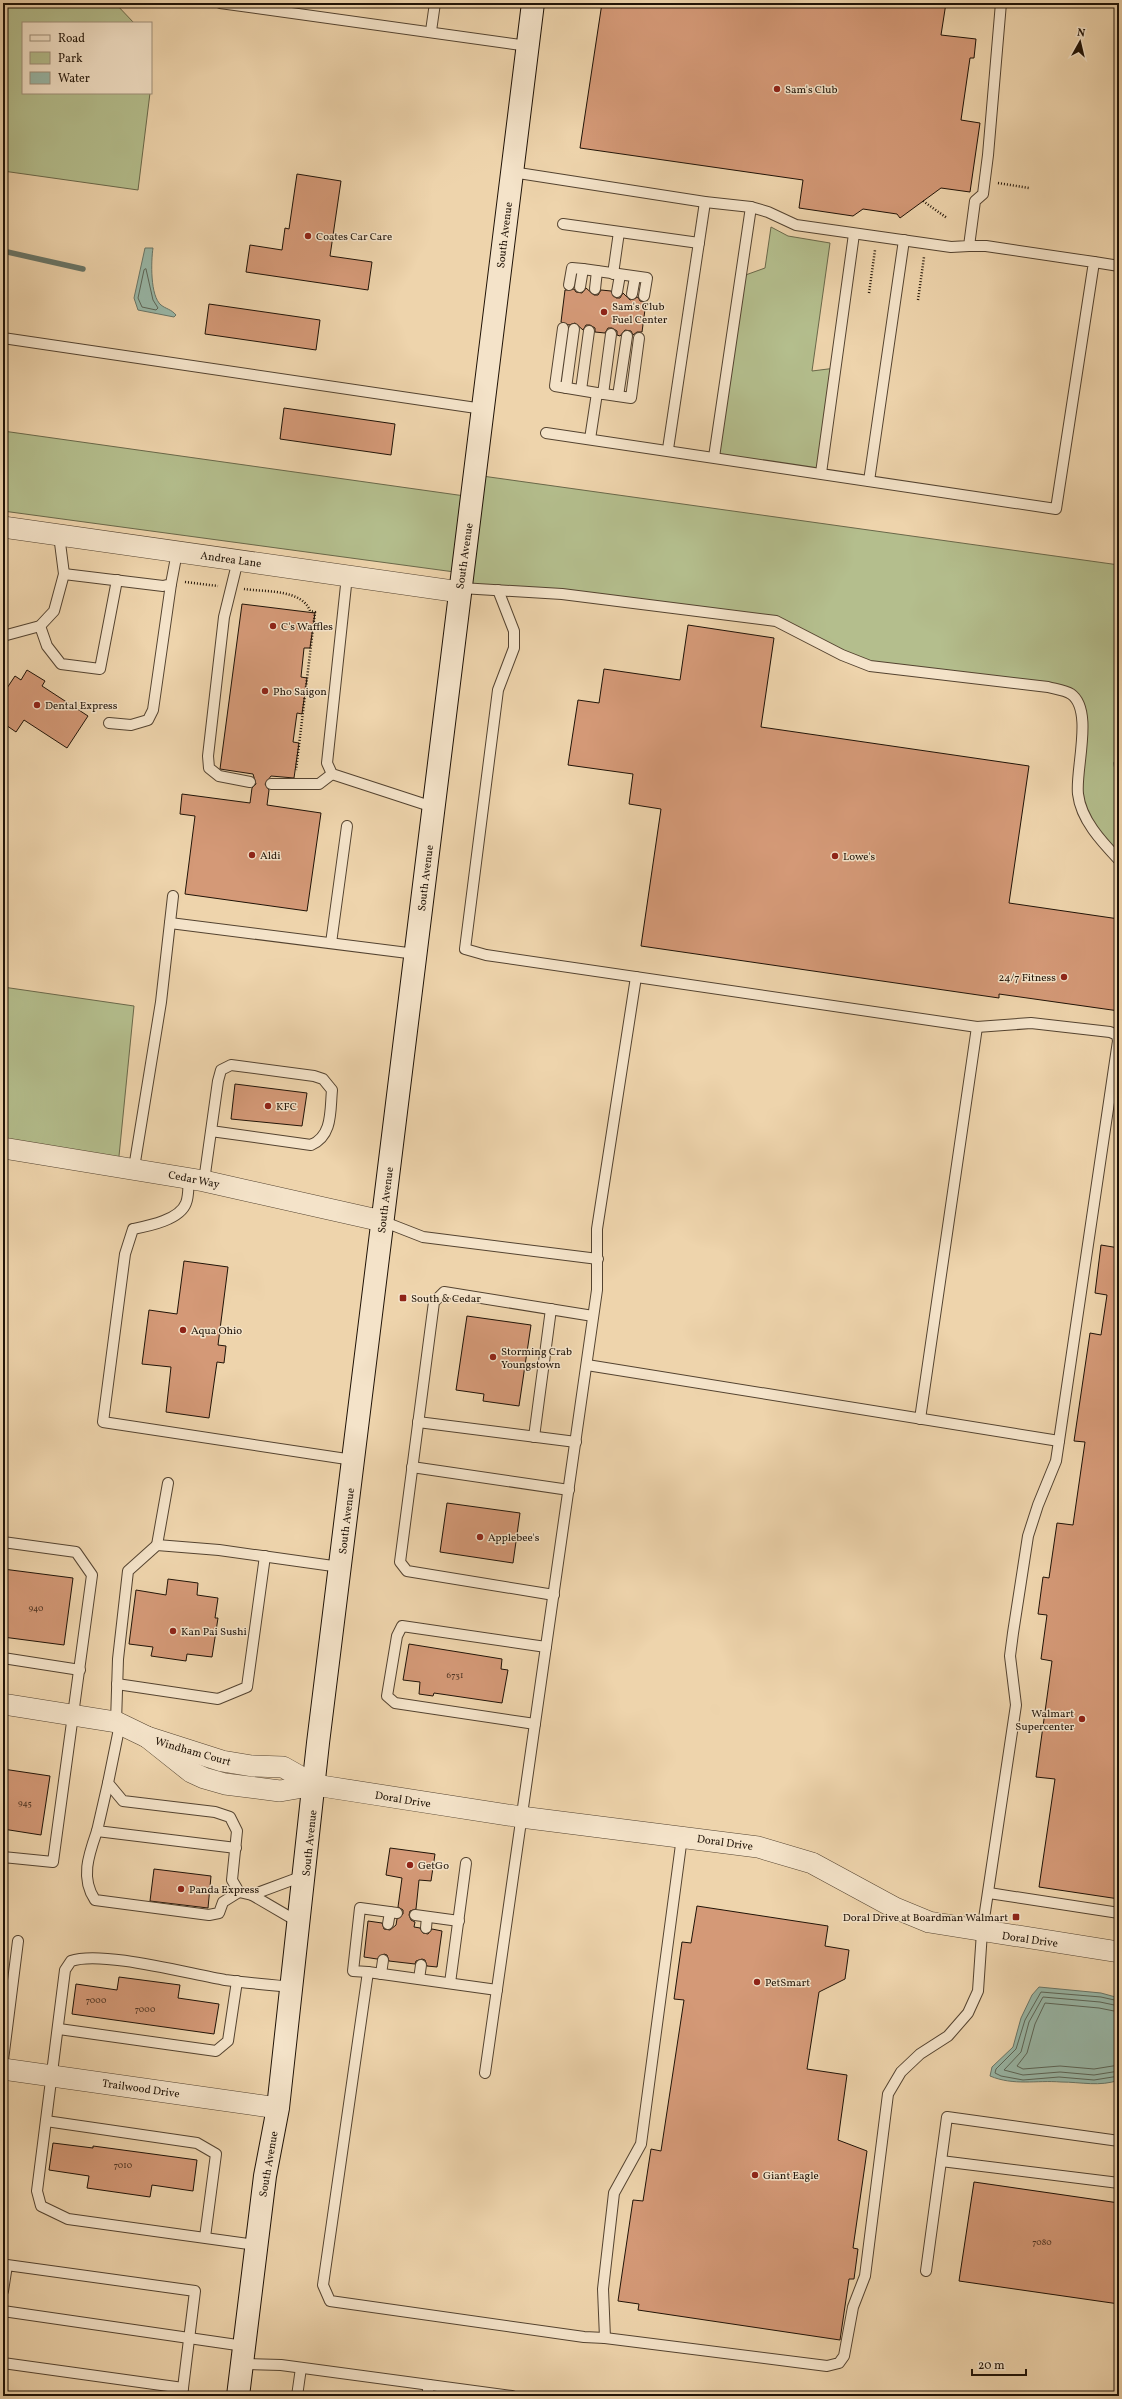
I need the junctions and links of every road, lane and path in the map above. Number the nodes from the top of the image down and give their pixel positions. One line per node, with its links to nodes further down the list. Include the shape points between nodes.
1 (220, 3): 5 (lane)
2 (435, 3): 6 (lane)
3 (533, 3): 7 (main road, South Avenue)
4 (1001, 3): 20 (lane, via 983,194 975,201)
5 (283, 7): 6 (lane)
6 (431, 31): 7 (lane)
7 (528, 46): 8 (main road, South Avenue)
8 (512, 172): 12 (lane); 48 (main road, South Avenue)
9 (991, 182): 10 (path)
10 (1029, 188)
11 (924, 201): 14 (path)
12 (705, 202): 13 (lane); 19 (lane)
13 (751, 207): 17 (lane, via 796,225); 52 (lane)
14 (947, 218)
15 (563, 224): 16 (lane)
16 (619, 232): 19 (lane); 27 (lane)
17 (854, 234): 18 (lane); 53 (lane)
18 (904, 240): 20 (lane, via 952,247); 54 (lane)
19 (699, 243): 51 (lane)
20 (969, 246): 23 (lane, via 986,246)
21 (876, 248): 33 (path)
22 (925, 250): 36 (path)
23 (1094, 262): 24 (lane); 54 (lane, via 1056,509)
24 (1119, 266)
25 (582, 269): 26 (lane); 29 (lane, via 572,268); 30 (lane)
26 (597, 271): 27 (lane); 31 (lane)
27 (616, 274): 28 (lane); 32 (lane)
28 (635, 277): 34 (lane); 35 (lane, via 647,278)
29 (569, 285)
30 (580, 287)
31 (595, 289)
32 (617, 292)
33 (869, 293)
34 (632, 294)
35 (644, 296)
36 (918, 300)
37 (563, 328): 44 (lane, via 555,386)
38 (574, 329): 44 (lane)
39 (589, 331): 45 (lane)
40 (611, 334): 46 (lane)
41 (626, 336): 47 (lane)
42 (3, 338): 48 (lane)
43 (639, 338): 47 (lane, via 631,398)
44 (566, 388): 45 (lane)
45 (581, 390): 46 (lane)
46 (600, 394): 47 (lane); 50 (lane)
47 (618, 396)
48 (483, 409): 64 (main road, South Avenue)
49 (546, 433): 50 (lane)
50 (590, 439): 51 (lane)
51 (668, 449): 52 (lane)
52 (714, 457): 53 (lane)
53 (821, 473): 54 (lane)
54 (870, 481)
55 (3, 527): 56 (street, Andrea Lane)
56 (59, 535): 57 (street, Andrea Lane); 59 (lane)
57 (177, 552): 58 (street, Andrea Lane); 62 (lane)
58 (238, 560): 60 (street, Andrea Lane); 63 (lane)
59 (64, 574): 61 (lane); 66 (lane, via 54,611)
60 (347, 576): 64 (street, Andrea Lane); 69 (lane, via 327,750 327,763)
61 (117, 580): 62 (lane, via 163,586); 66 (lane, via 100,669 61,664 47,646)
62 (172, 582): 63 (path); 68 (lane, via 153,710 148,720 131,725)
63 (231, 587): 70 (lane, via 224,617 208,756 209,768 219,776); 72 (path, via 294,596 308,605 310,612 315,612)
64 (460, 590): 65 (lane); 73 (main road, South Avenue)
65 (498, 590): 75 (lane, via 562,594 776,621 842,655 870,666 1048,687 1071,694 1078,702 1082,719 1078,794 1086,819); 80 (lane, via 514,631 514,648 498,690 465,949 486,955)
66 (40, 626): 67 (lane)
67 (3, 636)
68 (109, 723)
69 (332, 774): 72 (lane, via 319,784); 73 (lane)
70 (250, 782)
71 (271, 784): 72 (lane)
72 (294, 784)
73 (433, 807): 79 (main road, South Avenue)
74 (347, 826): 78 (lane)
75 (1119, 860)
76 (173, 896): 77 (lane)
77 (170, 923): 78 (lane); 84 (lane, via 161,1002)
78 (331, 943): 79 (lane)
79 (416, 954): 86 (main road, South Avenue)
80 (636, 977): 81 (lane); 87 (lane, via 597,1229)
81 (977, 1027): 91 (lane); 94 (lane, via 1031,1023 1110,1032 1117,1036 1118,1041)
82 (212, 1131): 82 (lane, via 221,1070 231,1065 314,1076 323,1079 332,1090 328,1130 319,1141 311,1145); 85 (lane)
83 (3, 1148): 84 (street, Cedar Way)
84 (134, 1168): 85 (street, Cedar Way)
85 (197, 1179): 86 (street, Cedar Way); 96 (lane, via 186,1205 174,1216 156,1224 133,1229 125,1254 103,1422)
86 (382, 1221): 87 (lane, via 423,1237); 96 (main road, South Avenue)
87 (598, 1259): 89 (lane)
88 (551, 1309): 89 (lane); 92 (lane, via 444,1292 434,1302); 93 (lane)
89 (594, 1316): 90 (lane)
90 (587, 1365): 91 (lane); 95 (lane)
91 (920, 1419): 94 (lane)
92 (418, 1422): 93 (lane); 97 (lane)
93 (534, 1437): 95 (lane)
94 (1059, 1441): 123 (lane, via 1056,1461 1028,1536 1010,1656 1016,1705)
95 (576, 1442): 99 (lane)
96 (353, 1460): 103 (main road, South Avenue)
97 (412, 1467): 99 (lane); 104 (lane, via 400,1562 407,1571)
98 (168, 1483): 101 (lane)
99 (569, 1490): 104 (lane)
100 (3, 1542): 107 (lane, via 76,1552 92,1575)
101 (157, 1545): 102 (lane); 108 (lane, via 128,1571)
102 (265, 1556): 103 (lane); 108 (lane, via 247,1687 218,1699)
103 (340, 1567): 114 (main road, South Avenue)
104 (554, 1595): 105 (lane)
105 (546, 1647): 112 (lane); 112 (lane, via 402,1626 397,1636 387,1696 394,1703)
106 (3, 1658): 107 (lane)
107 (80, 1670): 110 (lane)
108 (117, 1684): 111 (lane)
109 (3, 1704): 110 (street, Windham Court)
110 (74, 1714): 111 (street, Windham Court); 119 (lane, via 68,1738 53,1862)
111 (118, 1723): 113 (lane); 114 (street, Windham Court, via 147,1737 222,1761 252,1766 283,1767)
112 (535, 1724): 115 (lane)
113 (108, 1783): 116 (lane); 118 (lane, via 123,1801 213,1811 230,1817 238,1831)
114 (315, 1785): 115 (street, Doral Drive); 121 (main road, South Avenue)
115 (521, 1817): 117 (street, Doral Drive); 143 (lane)
116 (97, 1831): 118 (lane); 122 (lane, via 85,1879 95,1900 209,1915 219,1913 223,1902)
117 (682, 1837): 132 (street, Doral Drive, via 758,1847 787,1854 817,1866 895,1908 929,1922); 161 (lane, via 641,2144 614,2193 603,2289)
118 (236, 1848): 122 (lane, via 232,1880)
119 (3, 1857)
120 (466, 1863): 128 (lane)
121 (305, 1875): 124 (lane); 129 (main road, South Avenue)
122 (239, 1892): 124 (lane)
123 (989, 1893): 125 (lane); 132 (lane)
124 (252, 1895): 129 (lane)
125 (1119, 1913)
126 (415, 1915): 127 (lane)
127 (427, 1917): 128 (lane); 131 (lane)
128 (459, 1921): 141 (lane)
129 (300, 1923): 142 (main road, South Avenue)
130 (388, 1924): 137 (lane, via 393,1912 360,1908 353,1971)
131 (426, 1928)
132 (982, 1932): 134 (street, Doral Drive); 161 (lane, via 978,1991 968,2013 948,2036 920,2054 901,2072 888,2094 865,2276 853,2307 844,2356 838,2364 827,2366)
133 (18, 1941): 144 (lane)
134 (1119, 1952)
135 (383, 1960): 138 (lane)
136 (421, 1965): 139 (lane)
137 (368, 1972): 138 (lane); 161 (lane, via 323,2285 330,2301)
138 (381, 1974): 139 (lane)
139 (419, 1979): 141 (lane)
140 (237, 1981): 142 (lane); 145 (lane, via 228,2041 216,2051); 145 (lane, via 81,1957 70,1961 65,1970)
141 (450, 1983): 143 (lane)
142 (292, 1987): 150 (main road, South Avenue)
143 (497, 1990): 148 (lane)
144 (6, 2018): 146 (lane)
145 (59, 2029): 149 (lane)
146 (3, 2060)
147 (3, 2069): 149 (street, Trailwood Drive)
148 (485, 2074)
149 (53, 2076): 150 (street, Trailwood Drive); 151 (lane)
150 (278, 2108): 156 (main road, South Avenue, via 265,2176)
151 (46, 2121): 155 (lane, via 37,2191 41,2206 68,2218); 155 (lane, via 197,2143 216,2154)
152 (1119, 2141): 153 (lane, via 947,2117)
153 (941, 2161): 154 (lane); 157 (lane)
154 (1119, 2183)
155 (205, 2238): 156 (lane)
156 (256, 2245): 162 (main road, South Avenue)
157 (926, 2271)
158 (3, 2291): 160 (lane, via 7,2265 195,2291)
159 (3, 2311): 160 (lane)
160 (189, 2338): 162 (lane); 166 (lane)
161 (605, 2338)
162 (243, 2355): 164 (lane); 167 (main road, South Avenue)
163 (3, 2363): 166 (lane)
164 (301, 2368): 165 (lane); 168 (lane)
165 (429, 2385): 169 (lane); 170 (lane)
166 (182, 2392)
167 (238, 2396)
168 (297, 2396)
169 (427, 2396)
170 (512, 2396)

